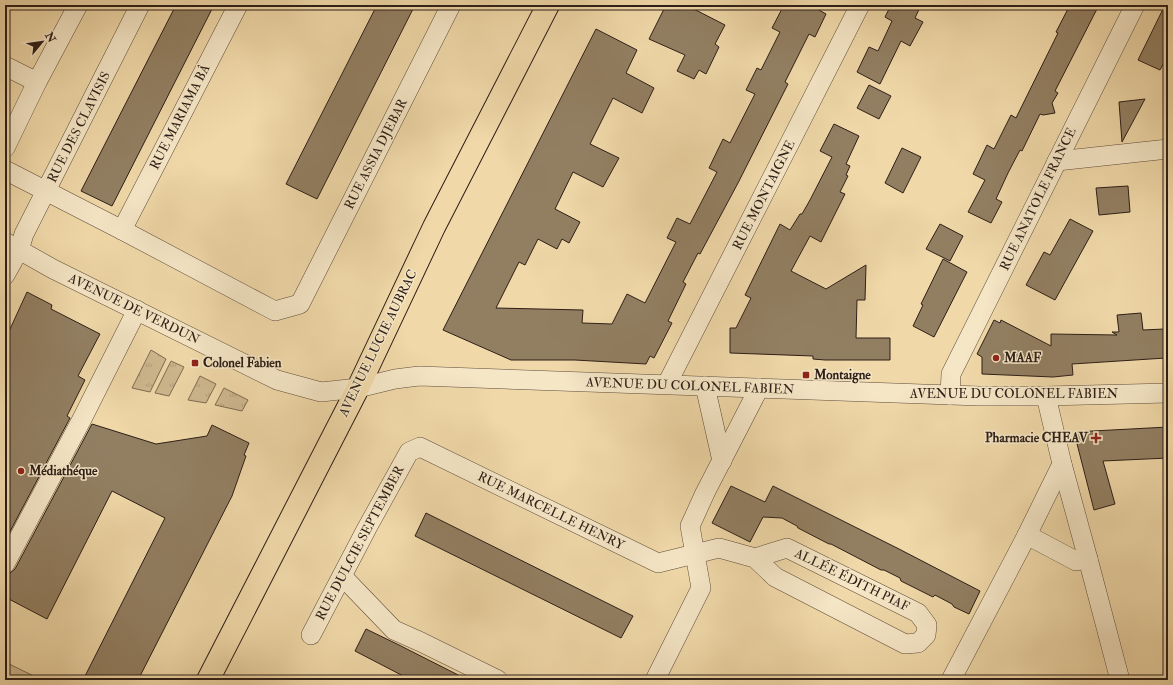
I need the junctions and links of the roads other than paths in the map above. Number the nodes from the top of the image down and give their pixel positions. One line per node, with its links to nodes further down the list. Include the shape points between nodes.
1 (78, 5): 9 (street)
2 (140, 5): 14 (street, RUE DES CLAVISIS)
3 (238, 5): 15 (street, RUE MARIAMA BÂ)
4 (451, 5): 15 (street, RUE ASSIA DJEBAR, via 300,304 275,310)
5 (548, 5): 21 (main road, AVENUE LUCIE AUBRAC, via 434,226)
6 (860, 5): 19 (street, RUE MONTAIGNE)
7 (1135, 5): 12 (street, RUE ANATOLE FRANCE)
8 (5, 66): 9 (street)
9 (37, 82): 10 (street)
10 (5, 148)
11 (1168, 149): 12 (street)
12 (1057, 161): 24 (street, RUE ANATOLE FRANCE, via 951,374)
13 (5, 170): 14 (street)
14 (46, 191): 15 (street); 16 (street, RUE DES CLAVISIS, via 24,234)
15 (122, 230)
16 (12, 246): 17 (street, RUE DES CLAVISIS); 18 (street, AVENUE DE VERDUN)
17 (5, 275)
18 (137, 310): 21 (street, AVENUE DE VERDUN, via 277,380 321,392); 33 (street)
19 (667, 384): 20 (street, AVENUE DU COLONEL FABIEN); 21 (street, AVENUE DU COLONEL FABIEN, via 420,376)
20 (705, 386): 22 (street, AVENUE DU COLONEL FABIEN); 27 (street)
21 (358, 388): 36 (main road, AVENUE LUCIE AUBRAC)
22 (759, 388): 24 (street, AVENUE DU COLONEL FABIEN); 27 (street)
23 (1168, 393): 25 (street, AVENUE DU COLONEL FABIEN)
24 (950, 395): 25 (street, AVENUE DU COLONEL FABIEN)
25 (1046, 396): 28 (street)
26 (409, 452): 30 (street, RUE MARCELLE HENRY, via 420,447 658,563); 34 (street, RUE DULCIE SEPTEMBER)
27 (722, 461): 30 (street, via 690,526)
28 (1062, 464): 29 (street); 32 (street)
29 (1027, 535): 32 (street, via 1076,561); 39 (street)
30 (695, 554): 31 (street, via 719,548); 38 (street, via 701,588)
31 (755, 558): 31 (street, ALLÉE ÉDITH PIAF, via 775,577 905,644 918,643 926,636 927,625 918,613 787,548)
32 (1088, 559): 40 (street)
33 (5, 564)
34 (342, 576): 35 (street, RUE DULCIE SEPTEMBER); 37 (street, via 394,630)
35 (311, 635)
36 (208, 680)
37 (498, 680)
38 (655, 680)
39 (951, 680)
40 (1120, 680)

